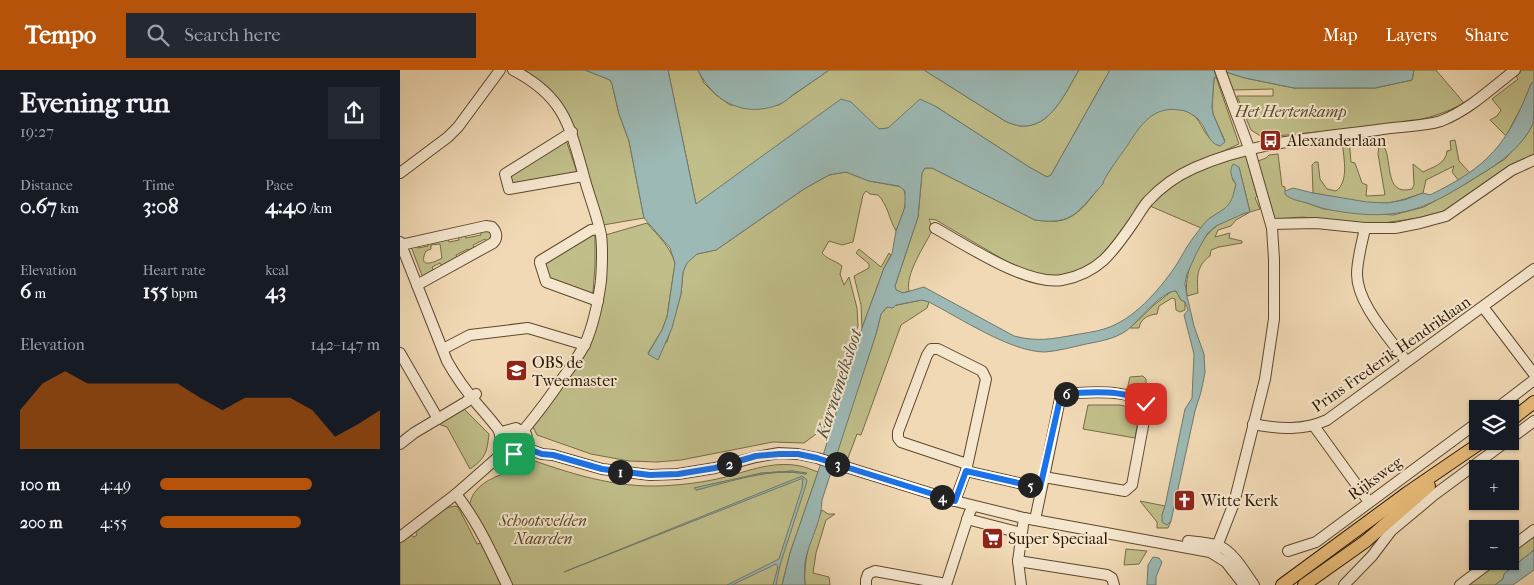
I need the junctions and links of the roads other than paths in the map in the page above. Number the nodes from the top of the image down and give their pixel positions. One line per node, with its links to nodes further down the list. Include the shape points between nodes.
1 (500, 70): 8 (street, via 458,128)
2 (513, 70): 5 (street, via 550,98 563,113)
3 (1220, 70): 6 (street)
4 (1515, 70): 6 (street, via 1475,102 1439,121)
5 (572, 132): 9 (street); 9 (street, via 505,174 509,189)
6 (1249, 148): 10 (street); 11 (street, via 1173,179 1147,202 1105,260 1074,277 1040,279 1017,273)
7 (1534, 160): 12 (street, via 1512,170 1446,216 1395,228)
8 (400, 173)
9 (583, 176): 13 (street)
10 (1271, 224): 12 (street, via 1316,223); 31 (street, via 1274,319 1265,379)
11 (935, 228)
12 (1365, 228): 22 (street, via 1357,275 1361,292 1366,306)
13 (599, 229): 17 (street, via 602,272); 17 (street, via 591,230 540,261 546,282)
14 (400, 244): 16 (street); 16 (street, via 486,226 492,227 496,233 493,243)
15 (1534, 269): 18 (street, Prins Frederik Hendriklaan)
16 (417, 284): 20 (street)
17 (598, 300): 19 (street)
18 (1483, 307): 22 (street, Prins Frederik Hendriklaan); 23 (street)
19 (585, 345): 20 (street, via 528,328 470,335); 36 (street)
20 (443, 349): 25 (street)
21 (400, 353): 29 (street)
22 (1406, 361): 32 (street, Prins Frederik Hendriklaan, via 1327,420)
23 (1534, 374)
24 (1534, 380): 26 (street)
25 (474, 396): 29 (street); 33 (street, via 501,423); 37 (street)
26 (1508, 400)
27 (1534, 402): 28 (main road)
28 (1519, 413)
29 (438, 419): 38 (street)
30 (1534, 421): 35 (street)
31 (1253, 424): 32 (street, Prins Frederik Hendriklaan, via 1290,429); 58 (street, via 1234,503)
32 (1314, 426): 49 (street)
33 (513, 427): 36 (street); 37 (street)
34 (1469, 429): 49 (street, Rijksweg)
35 (1519, 432)
36 (525, 434): 42 (street); 43 (street, via 533,444)
37 (501, 438): 41 (street)
38 (400, 444)
39 (1471, 450): 44 (main road, Rijksweg)
40 (1495, 450): 71 (street, via 1392,531)
41 (505, 451): 42 (street, via 514,454); 47 (street)
42 (523, 451): 43 (street)
43 (553, 455): 48 (street, via 602,469 650,475 706,469 756,456 798,454)
44 (1457, 460): 69 (main road, Rijksweg); 70 (main road, Rijksweg, via 1379,530)
45 (966, 467): 45 (street, via 985,374 938,349 931,349 898,438 901,442); 46 (street, via 1006,480); 48 (street)
46 (1042, 482): 46 (street, via 1062,395 1115,392 1146,404 1132,485 1125,491); 52 (street)
47 (456, 494): 55 (street); 62 (street, via 481,533)
48 (955, 501): 50 (street)
49 (1369, 502): 57 (street, Rijksweg, via 1316,542)
50 (973, 506): 51 (street); 52 (street)
51 (967, 519): 54 (street); 64 (street)
52 (1029, 519): 54 (street); 58 (street)
53 (1534, 530): 56 (street)
54 (1021, 533): 59 (street)
55 (400, 537)
56 (1519, 541)
57 (1288, 551)
58 (1217, 552): 66 (street); 67 (street); 68 (street, via 1226,550)
59 (1018, 561): 61 (street, via 1107,575); 65 (street)
60 (1480, 570): 72 (street)
61 (1113, 581)
62 (507, 585)
63 (866, 585): 64 (street, via 868,574 875,572)
64 (946, 585)
65 (1021, 585)
66 (1235, 585)
67 (1244, 585)
68 (1254, 585)
69 (1282, 585)
70 (1304, 585)
71 (1344, 585)
72 (1460, 585)

